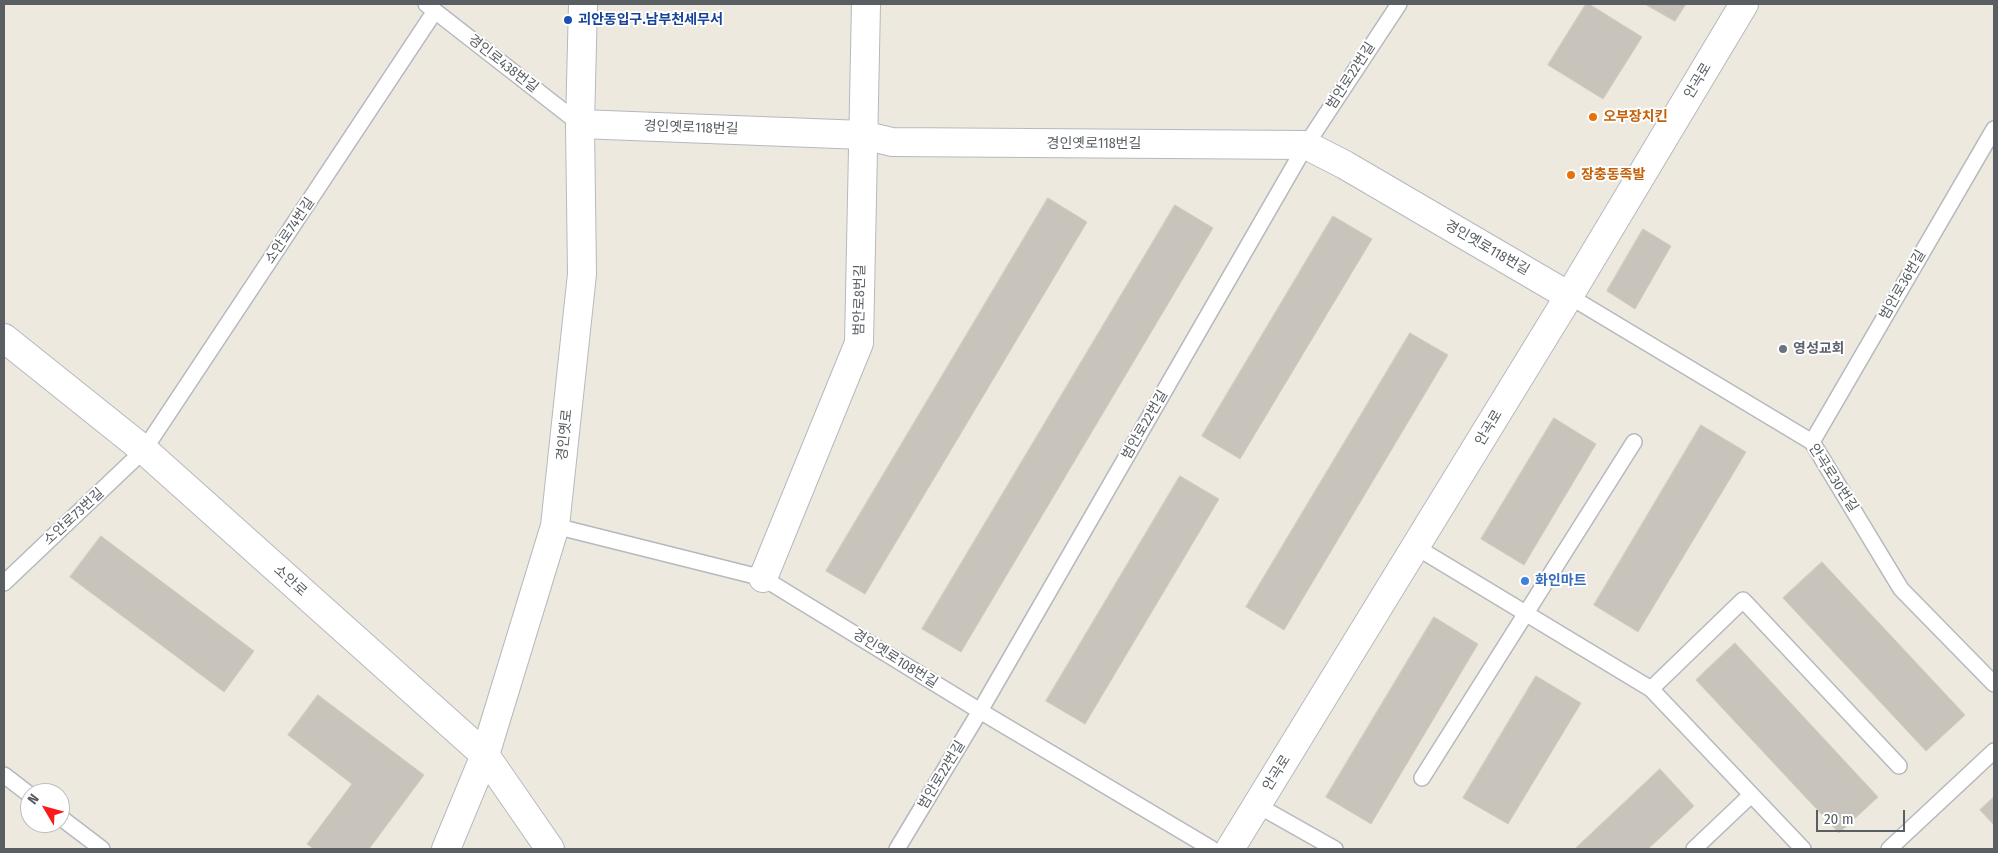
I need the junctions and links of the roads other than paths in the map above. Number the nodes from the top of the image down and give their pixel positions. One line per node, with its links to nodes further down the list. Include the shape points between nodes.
1 (583, 4): 6 (street, 경인옛로)
2 (866, 4): 8 (street, 범안로8번길)
3 (1399, 4): 9 (lane, 범안로22번길)
4 (1744, 4): 11 (street, 안곡로)
5 (431, 8): 6 (lane, 경인로438번길); 15 (lane, 소안로74번길)
6 (580, 124): 8 (street, 경인옛로118번길); 16 (street, 경인옛로, via 582,274)
7 (1994, 129): 10 (lane, 범안로36번길)
8 (863, 135): 9 (street, 경인옛로118번길, via 892,142); 18 (street, 범안로8번길, via 859,344)
9 (1306, 145): 11 (street, 경인옛로118번길); 23 (lane, 범안로22번길)
10 (1989, 151): 14 (lane, 범안로36번길)
11 (1569, 296): 14 (lane, 안곡로30번길); 17 (street, 안곡로)
12 (4, 338): 15 (street, 소안로)
13 (1634, 442): 20 (lane)
14 (1812, 442): 21 (lane, 안곡로30번길, via 1901,589)
15 (144, 450): 19 (lane, 소안로73번길); 25 (street, 소안로)
16 (555, 526): 18 (lane, 경인옛로108번길); 25 (street, 경인옛로)
17 (1416, 547): 20 (lane); 31 (street, 안곡로)
18 (763, 578): 23 (lane, 경인옛로108번길)
19 (4, 583)
20 (1526, 613): 22 (lane); 28 (lane)
21 (1994, 684)
22 (1651, 689): 26 (lane, via 1743,600); 30 (lane)
23 (980, 711): 36 (lane, 범안로22번길); 37 (lane, 경인옛로108번길)
24 (1994, 751): 42 (lane)
25 (485, 755): 34 (street, 경인옛로); 35 (street, 소안로)
26 (1899, 766)
27 (4, 774): 29 (lane)
28 (1422, 778)
29 (20, 786)
30 (1752, 795): 40 (lane); 41 (lane)
31 (1257, 805): 38 (street, 안곡로); 39 (lane)
32 (70, 825): 33 (lane)
33 (102, 849)
34 (446, 849)
35 (550, 849)
36 (897, 849)
37 (1212, 849)
38 (1230, 849)
39 (1335, 849)
40 (1694, 849)
41 (1803, 849)
42 (1889, 849)

